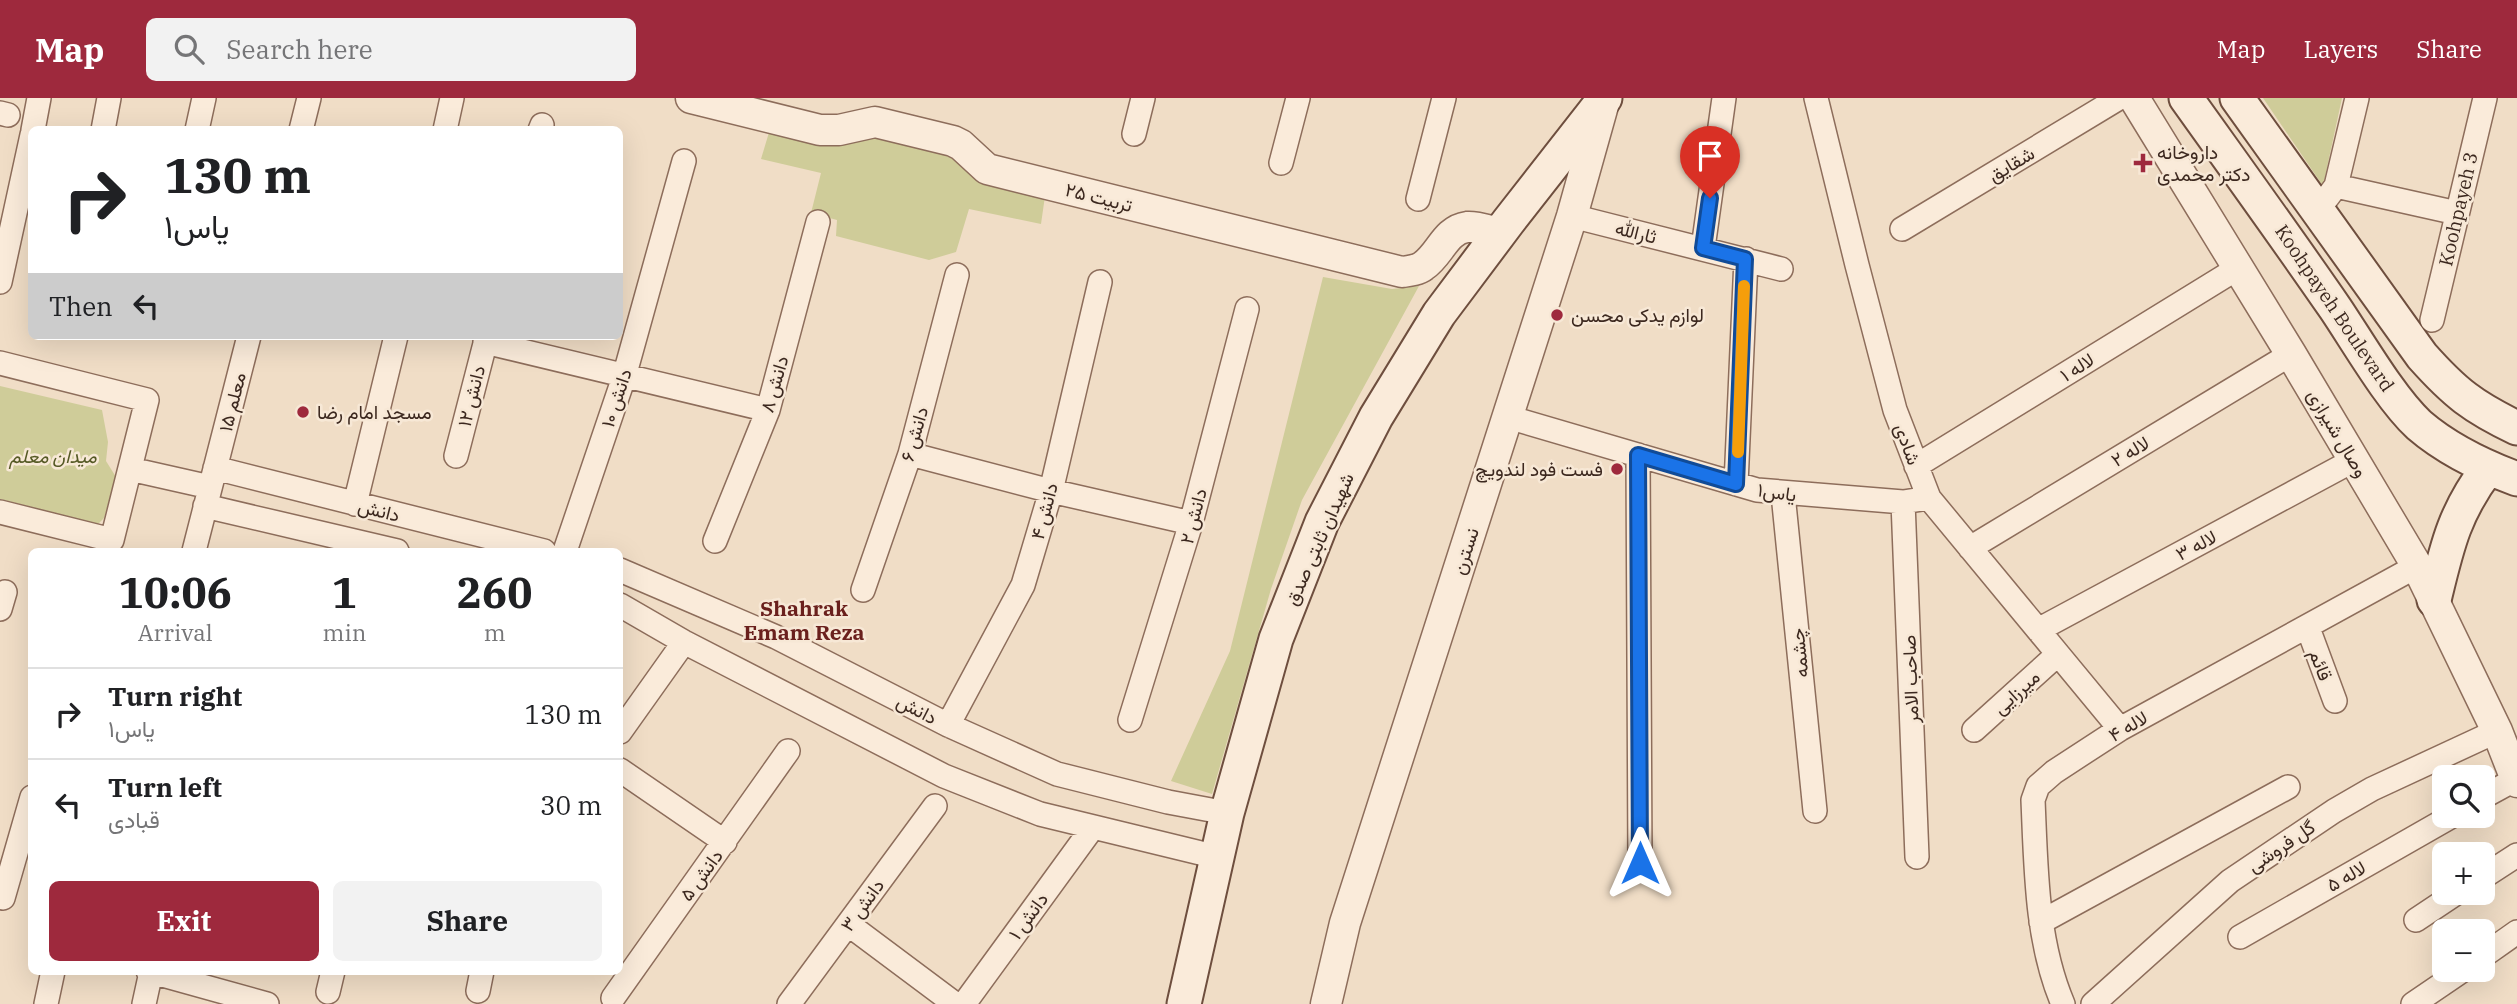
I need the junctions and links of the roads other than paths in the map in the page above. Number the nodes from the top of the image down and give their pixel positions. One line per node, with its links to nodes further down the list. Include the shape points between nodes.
1 (39, 98): 19 (street)
2 (109, 98): 20 (street)
3 (204, 98): 21 (street)
4 (310, 98): 22 (street)
5 (452, 98): 23 (street)
6 (691, 98): 38 (street, تربیت ۲۵, via 820,130 875,122 888,125 953,141 987,169 1402,272 1422,268 1450,234 1461,229 1470,226)
7 (1143, 98): 24 (street)
8 (1297, 98): 28 (street)
9 (1444, 98): 32 (street)
10 (1605, 98): 35 (street, نسترن); 38 (main road, شهیدان ثابتی صدق)
11 (1724, 98): 39 (street)
12 (1816, 98): 62 (street, شادی, via 1895,410)
13 (2119, 98): 37 (street, شقایق)
14 (2134, 98): 41 (street, وصال شیرازی)
15 (2186, 98): 29 (main road, Koohpayeh Boulevard)
16 (2237, 98): 25 (main road, Koohpayeh Boulevard)
17 (2357, 98): 31 (street)
18 (2485, 98): 34 (street, Koohpayeh 3)
19 (34, 126)
20 (104, 126)
21 (198, 126)
22 (303, 126)
23 (446, 126)
24 (1134, 134)
25 (2274, 152): 29 (main road, via 2267,172 2256,177); 30 (main road, Koohpayeh Boulevard)
26 (28, 153): 44 (street)
27 (684, 161): 54 (street, دانش ۱۰)
28 (1281, 163)
29 (2241, 175): 33 (main road, Koohpayeh Boulevard)
30 (2294, 180): 31 (main road, Koohpayeh Boulevard); 33 (main road, via 2274,184)
31 (2327, 198): 34 (street); 57 (main road, Koohpayeh Boulevard, via 2422,356 2476,408)
32 (1418, 199)
33 (2266, 207): 64 (main road, Koohpayeh Boulevard, via 2392,393 2418,424 2448,447)
34 (2457, 213): 47 (street, Koohpayeh 3)
35 (1572, 216): 39 (street, ثارالله); 56 (street, نسترن)
36 (818, 222): 55 (street, دانش ۸)
37 (1902, 229)
38 (1500, 233): 104 (main road, شهیدان ثابتی صدق, via 1439,314 1376,417 1322,522 1276,639)
39 (1703, 248): 40 (street, ثارالله)
40 (1745, 259): 42 (street, ثارالله); 65 (street)
41 (2238, 268): 52 (street, وصال شیرازی); 62 (street, لاله ۱)
42 (1781, 269)
43 (957, 275): 58 (street, دانش ۶)
44 (0, 282)
45 (1100, 282): 67 (street, دانش ۴)
46 (1247, 309): 73 (street, دانش ۲)
47 (2432, 320)
48 (247, 340): 66 (street, معلم ۱۵)
49 (395, 340): 71 (street)
50 (486, 340): 60 (street, دانش ۱۲)
51 (490, 340): 54 (street)
52 (2291, 354): 61 (street, وصال شیرازی); 79 (street, لاله ۲)
53 (0, 363): 63 (street, via 147,400)
54 (624, 376): 55 (street); 78 (street, دانش ۱۰)
55 (768, 410): 74 (street, دانش ۸)
56 (1508, 417): 59 (street, یاس۱); 134 (street, نسترن, via 1345,923)
57 (2517, 428)
58 (910, 454): 67 (street); 82 (street, دانش ۶)
59 (1638, 455): 65 (street, یاس۱); 112 (street)
60 (456, 456)
61 (2354, 460): 80 (street, وصال شیرازی); 86 (street, لاله ۳)
62 (1916, 466): 69 (street, شادی)
63 (130, 469): 66 (street); 72 (street, via 112,540)
64 (2502, 474): 83 (main road, via 2469,493 2447,545)
65 (1736, 484): 68 (street, یاس۱)
66 (210, 487): 71 (street, دانش); 75 (street, معلم ۱۵); 76 (street, دانش)
67 (1051, 491): 73 (street); 91 (street, دانش ۴, via 1023,585)
68 (1783, 494): 70 (street, یاس۱); 103 (street, چشمه)
69 (1929, 498): 70 (street, یاس۱); 79 (street, شادی)
70 (1903, 502): 111 (street, صاحب الامر)
71 (355, 505): 77 (street, دانش)
72 (0, 512)
73 (1191, 523): 90 (street, دانش ۲)
74 (715, 541)
75 (195, 548)
76 (388, 548)
77 (532, 548)
78 (566, 548)
79 (1970, 548): 86 (street, شادی)
80 (2417, 566): 83 (street, وصال شیرازی); 85 (street, لاله ۴)
81 (624, 571): 91 (street, دانش, via 776,637)
82 (863, 590)
83 (2434, 600): 95 (street, وصال شیرازی)
84 (623, 608): 87 (street)
85 (2308, 628): 89 (street, قائم); 93 (street, لاله ۴)
86 (2038, 630): 88 (street, شادی)
87 (684, 642): 92 (street); 105 (street, via 944,776 1040,814)
88 (2058, 654): 93 (street, شادی); 94 (street, میرزایی)
89 (2335, 701)
90 (1129, 720)
91 (948, 725): 104 (street, دانش, via 1057,774)
92 (623, 728)
93 (2120, 729): 117 (street, لاله ۴, via 2038,786 2033,800)
94 (1974, 730)
95 (2497, 732): 98 (street, وصال شیرازی); 136 (street, گل فروشی, via 2372,789 2299,834 2230,881)
96 (788, 751): 108 (street, دانش ۵)
97 (623, 772): 108 (street)
98 (2516, 780): 100 (street)
99 (2288, 787): 117 (street)
100 (2495, 791)
101 (28, 806): 107 (street)
102 (935, 806): 118 (street, دانش ۳)
103 (1815, 811)
104 (1227, 813): 110 (main road, شهیدان ثابتی صدق)
105 (1093, 827): 110 (street); 132 (street, دانش ۱)
106 (2432, 827): 120 (street, لاله ۵)
107 (18, 830): 114 (street)
108 (725, 842): 126 (street, دانش ۵)
109 (2517, 855): 113 (street)
110 (1217, 857): 133 (main road, شهیدان ثابتی صدق)
111 (1917, 857)
112 (1640, 863)
113 (2495, 869)
114 (3, 898)
115 (2438, 905): 116 (street)
116 (2416, 920)
117 (2042, 922): 135 (street, لاله ۴)
118 (848, 924): 130 (street, دانش ۳); 131 (street)
119 (2517, 932): 121 (street)
120 (2240, 937)
121 (2495, 948)
122 (52, 975): 127 (street)
123 (149, 975): 128 (street)
124 (161, 975): 129 (street)
125 (2445, 982): 137 (street)
126 (613, 998)
127 (46, 1004)
128 (144, 1004)
129 (267, 1004)
130 (789, 1004)
131 (955, 1004)
132 (964, 1004)
133 (1184, 1004)
134 (1326, 1004)
135 (2063, 1004)
136 (2093, 1004)
137 (2413, 1004)

